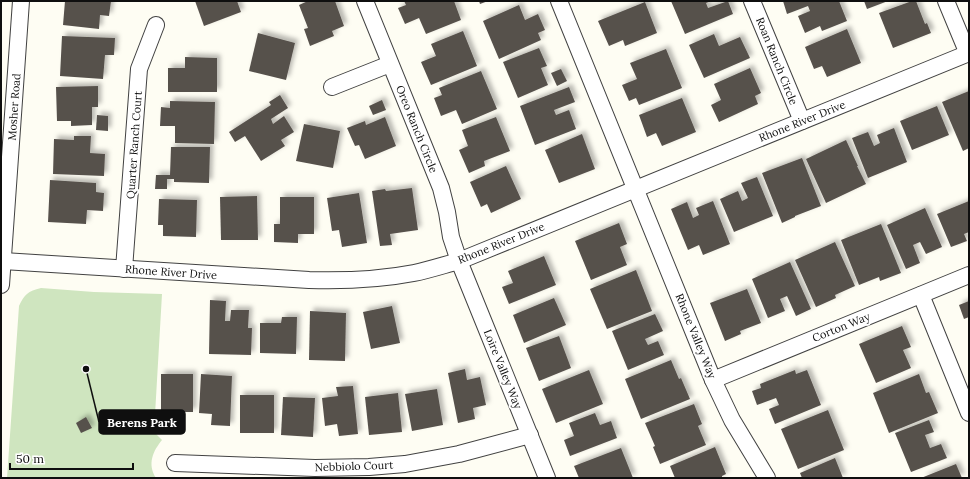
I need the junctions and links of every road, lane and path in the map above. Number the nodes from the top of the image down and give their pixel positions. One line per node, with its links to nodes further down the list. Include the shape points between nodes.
1 (21, 1): 12 (street, Mosher Road)
2 (365, 1): 8 (street, Oreo Ranch Circle)
3 (558, 1): 11 (street)
4 (752, 1): 10 (street, Roan Ranch Circle)
5 (946, 1): 7 (street)
6 (156, 25): 14 (street, Quarter Ranch Court, via 139,69)
7 (968, 53): 10 (street, Rhone River Drive)
8 (390, 64): 9 (street); 13 (street, Oreo Ranch Circle, via 441,188 451,237)
9 (332, 87)
10 (802, 121): 11 (street, Rhone River Drive)
11 (635, 189): 13 (street, Rhone River Drive); 18 (street, Rhone Valley Way)
12 (3, 261): 14 (street, Rhone River Drive); 16 (street, Mosher Road)
13 (459, 261): 14 (street, Rhone River Drive, via 415,273 339,281); 20 (street, Loire Valley Way)
14 (124, 269)
15 (969, 275): 17 (street, Corton Way)
16 (1, 285)
17 (921, 295): 18 (street, Corton Way); 19 (street)
18 (713, 380): 23 (street, Rhone Valley Way, via 732,420)
19 (969, 413)
20 (530, 435): 21 (street, Nebbiolo Court, via 459,454 405,464 369,467 315,468); 22 (street, Loire Valley Way)
21 (175, 463)
22 (547, 478)
23 (767, 478)

